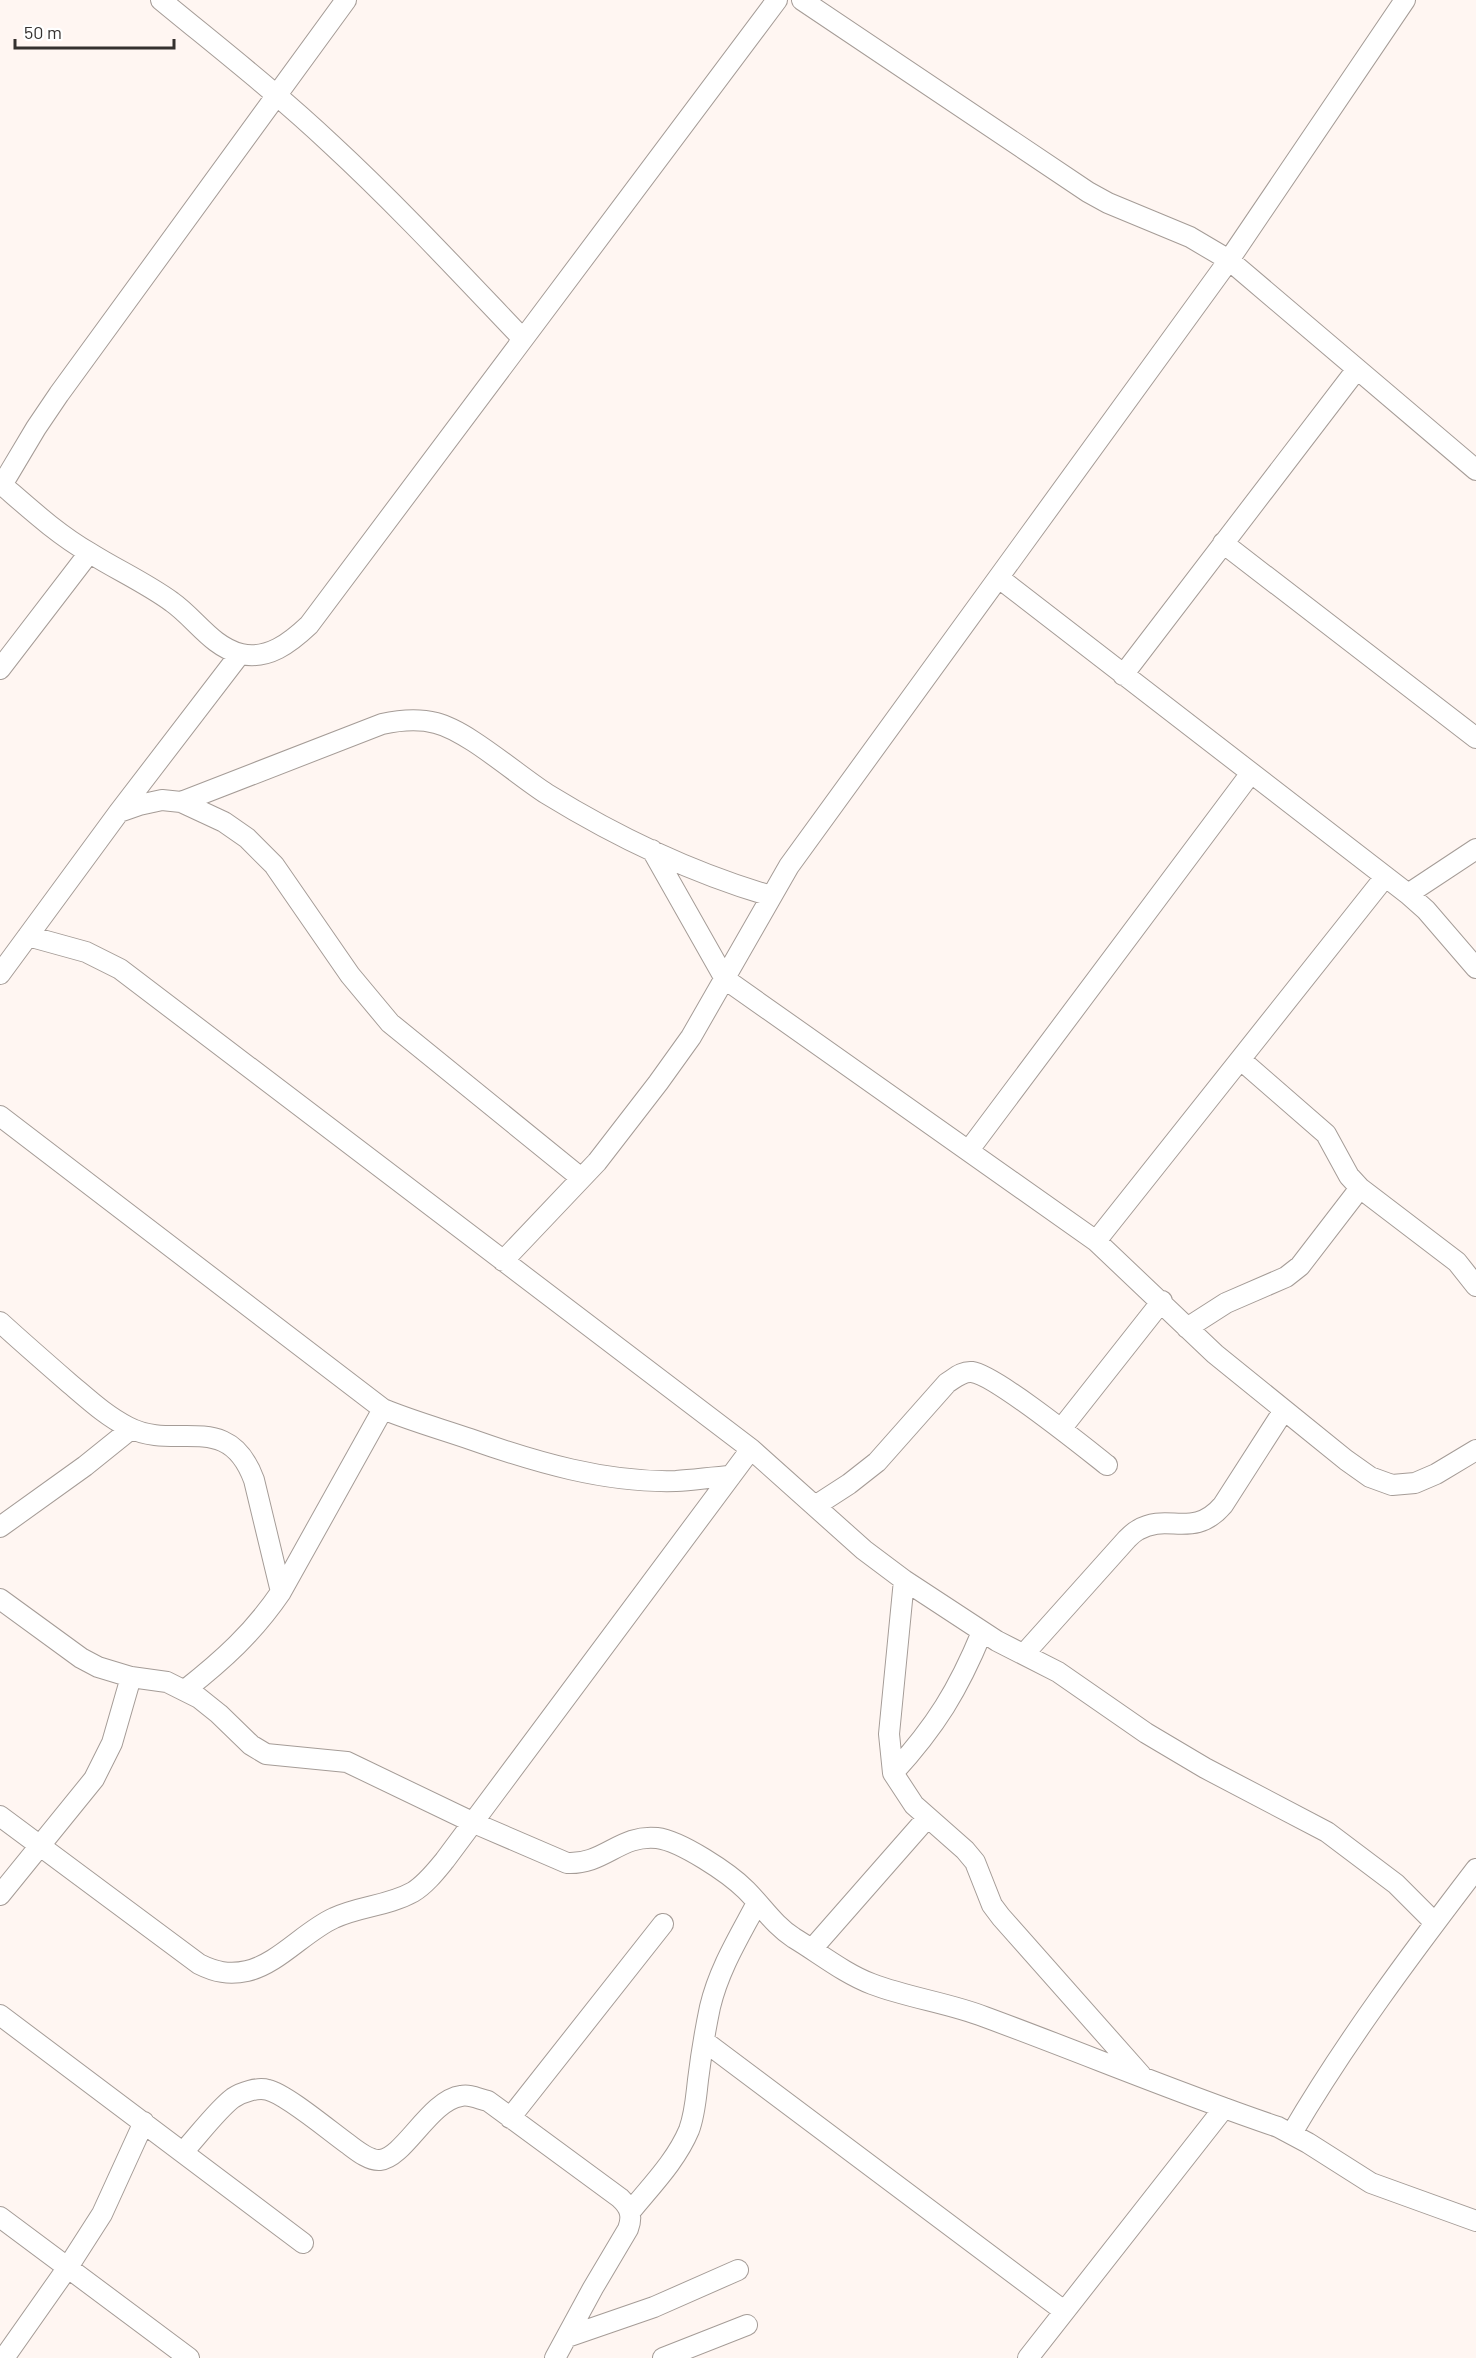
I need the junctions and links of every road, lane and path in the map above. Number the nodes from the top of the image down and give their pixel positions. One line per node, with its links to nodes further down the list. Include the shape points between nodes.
1 (161, 0): 6 (street)
2 (346, 0): 6 (street)
3 (777, 0): 8 (street)
4 (802, 0): 7 (street, via 1088,192 1190,237)
5 (1405, 0): 7 (street)
6 (276, 94): 8 (street, via 383,193); 11 (street, via 59,394)
7 (1228, 260): 9 (street); 14 (street)
8 (523, 339): 15 (street, via 309,625 292,642 275,651)
9 (1357, 369): 10 (street); 12 (street)
10 (1476, 470)
11 (1, 484): 13 (street)
12 (1223, 543): 17 (street); 18 (street)
13 (88, 553): 15 (street, via 158,592 223,647); 16 (street)
14 (999, 578): 17 (street); 26 (street, via 812,833)
15 (240, 654): 21 (street)
16 (0, 669)
17 (1123, 675): 19 (street)
18 (1476, 738)
19 (1251, 773): 24 (street); 33 (street)
20 (181, 802): 21 (street, via 162,800); 23 (street, via 353,734 406,719 436,723 460,734 546,793); 34 (street, via 247,838 274,865 350,975 390,1023)
21 (119, 812): 27 (street)
22 (1476, 849): 25 (street)
23 (652, 850): 26 (street, via 705,875); 30 (street)
24 (1385, 877): 25 (street); 31 (street)
25 (1408, 894): 28 (street)
26 (771, 896): 30 (street)
27 (28, 936): 29 (street); 37 (street, via 86,952 120,969)
28 (1476, 968)
29 (0, 974)
30 (725, 979): 33 (street); 34 (street, via 658,1083)
31 (1241, 1060): 35 (street, via 1326,1134); 36 (street)
32 (0, 1116): 42 (street)
33 (969, 1150): 36 (street)
34 (581, 1178): 37 (street)
35 (1360, 1188): 38 (street, via 1456,1262); 41 (street, via 1300,1266 1286,1277 1226,1303)
36 (1096, 1240): 39 (street)
37 (503, 1261): 46 (street)
38 (1476, 1286)
39 (1162, 1301): 41 (street); 45 (street)
40 (0, 1322): 44 (street, via 108,1416)
41 (1188, 1328): 43 (street)
42 (383, 1409): 49 (street, via 559,1467 663,1480); 53 (street)
43 (1284, 1410): 47 (street, via 1370,1477 1392,1485 1415,1483); 56 (street, via 1214,1516 1188,1525 1152,1525 1138,1530)
44 (131, 1429): 51 (street); 53 (street, via 213,1438 239,1451 254,1480)
45 (1061, 1429): 48 (street); 50 (street, via 984,1377 972,1372 960,1374 947,1383 877,1462)
46 (751, 1449): 49 (street); 50 (street)
47 (1476, 1450)
48 (1107, 1465)
49 (731, 1476): 62 (street)
50 (815, 1506): 52 (street)
51 (0, 1527)
52 (904, 1580): 55 (street); 59 (street, via 889,1734)
53 (281, 1592): 58 (street, via 240,1644)
54 (0, 1599): 57 (street, via 81,1658)
55 (982, 1632): 56 (street); 59 (street, via 946,1708)
56 (1024, 1654): 67 (street, via 1205,1768 1327,1832 1396,1884)
57 (131, 1677): 58 (street, via 167,1682); 63 (street, via 106,1759)
58 (185, 1690): 62 (street, via 266,1755 346,1762)
59 (893, 1773): 61 (street)
60 (0, 1816): 63 (street)
61 (927, 1818): 69 (street); 72 (street, via 965,1850 975,1862 992,1905 1001,1917)
62 (474, 1822): 63 (street, via 429,1880 413,1892 333,1918 273,1959 251,1970 233,1973 216,1972 199,1964); 66 (street, via 567,1863 594,1860 622,1843 640,1838 658,1838 714,1866)
63 (40, 1847): 65 (street)
64 (1476, 1869): 67 (street)
65 (0, 1895)
66 (758, 1903): 69 (street, via 780,1927); 71 (street, via 720,1971)
67 (1435, 1923): 76 (street, via 1318,2088)
68 (663, 1924): 74 (street)
69 (812, 1949): 72 (street, via 871,1984 982,2015)
70 (0, 2015): 75 (street)
71 (704, 2041): 78 (street, via 690,2128 670,2163); 84 (street)
72 (1143, 2077): 73 (street)
73 (1224, 2108): 76 (street); 84 (street)
74 (510, 2118): 77 (street, via 488,2101 460,2096 432,2113 394,2153 378,2161 362,2154 286,2100 268,2090 252,2090 234,2098); 78 (street, via 620,2198)
75 (144, 2122): 77 (street); 82 (street, via 102,2214)
76 (1292, 2133): 80 (street, via 1371,2183)
77 (183, 2152): 81 (street)
78 (630, 2212): 86 (street, via 628,2229)
79 (0, 2217): 82 (street)
80 (1476, 2221)
81 (303, 2243)
82 (68, 2267): 87 (street); 88 (street)
83 (738, 2270): 86 (street, via 654,2307)
84 (1064, 2311): 91 (street)
85 (747, 2325): 90 (street)
86 (567, 2337): 89 (street)
87 (4, 2358)
88 (189, 2358)
89 (555, 2358)
90 (663, 2358)
91 (1028, 2358)

